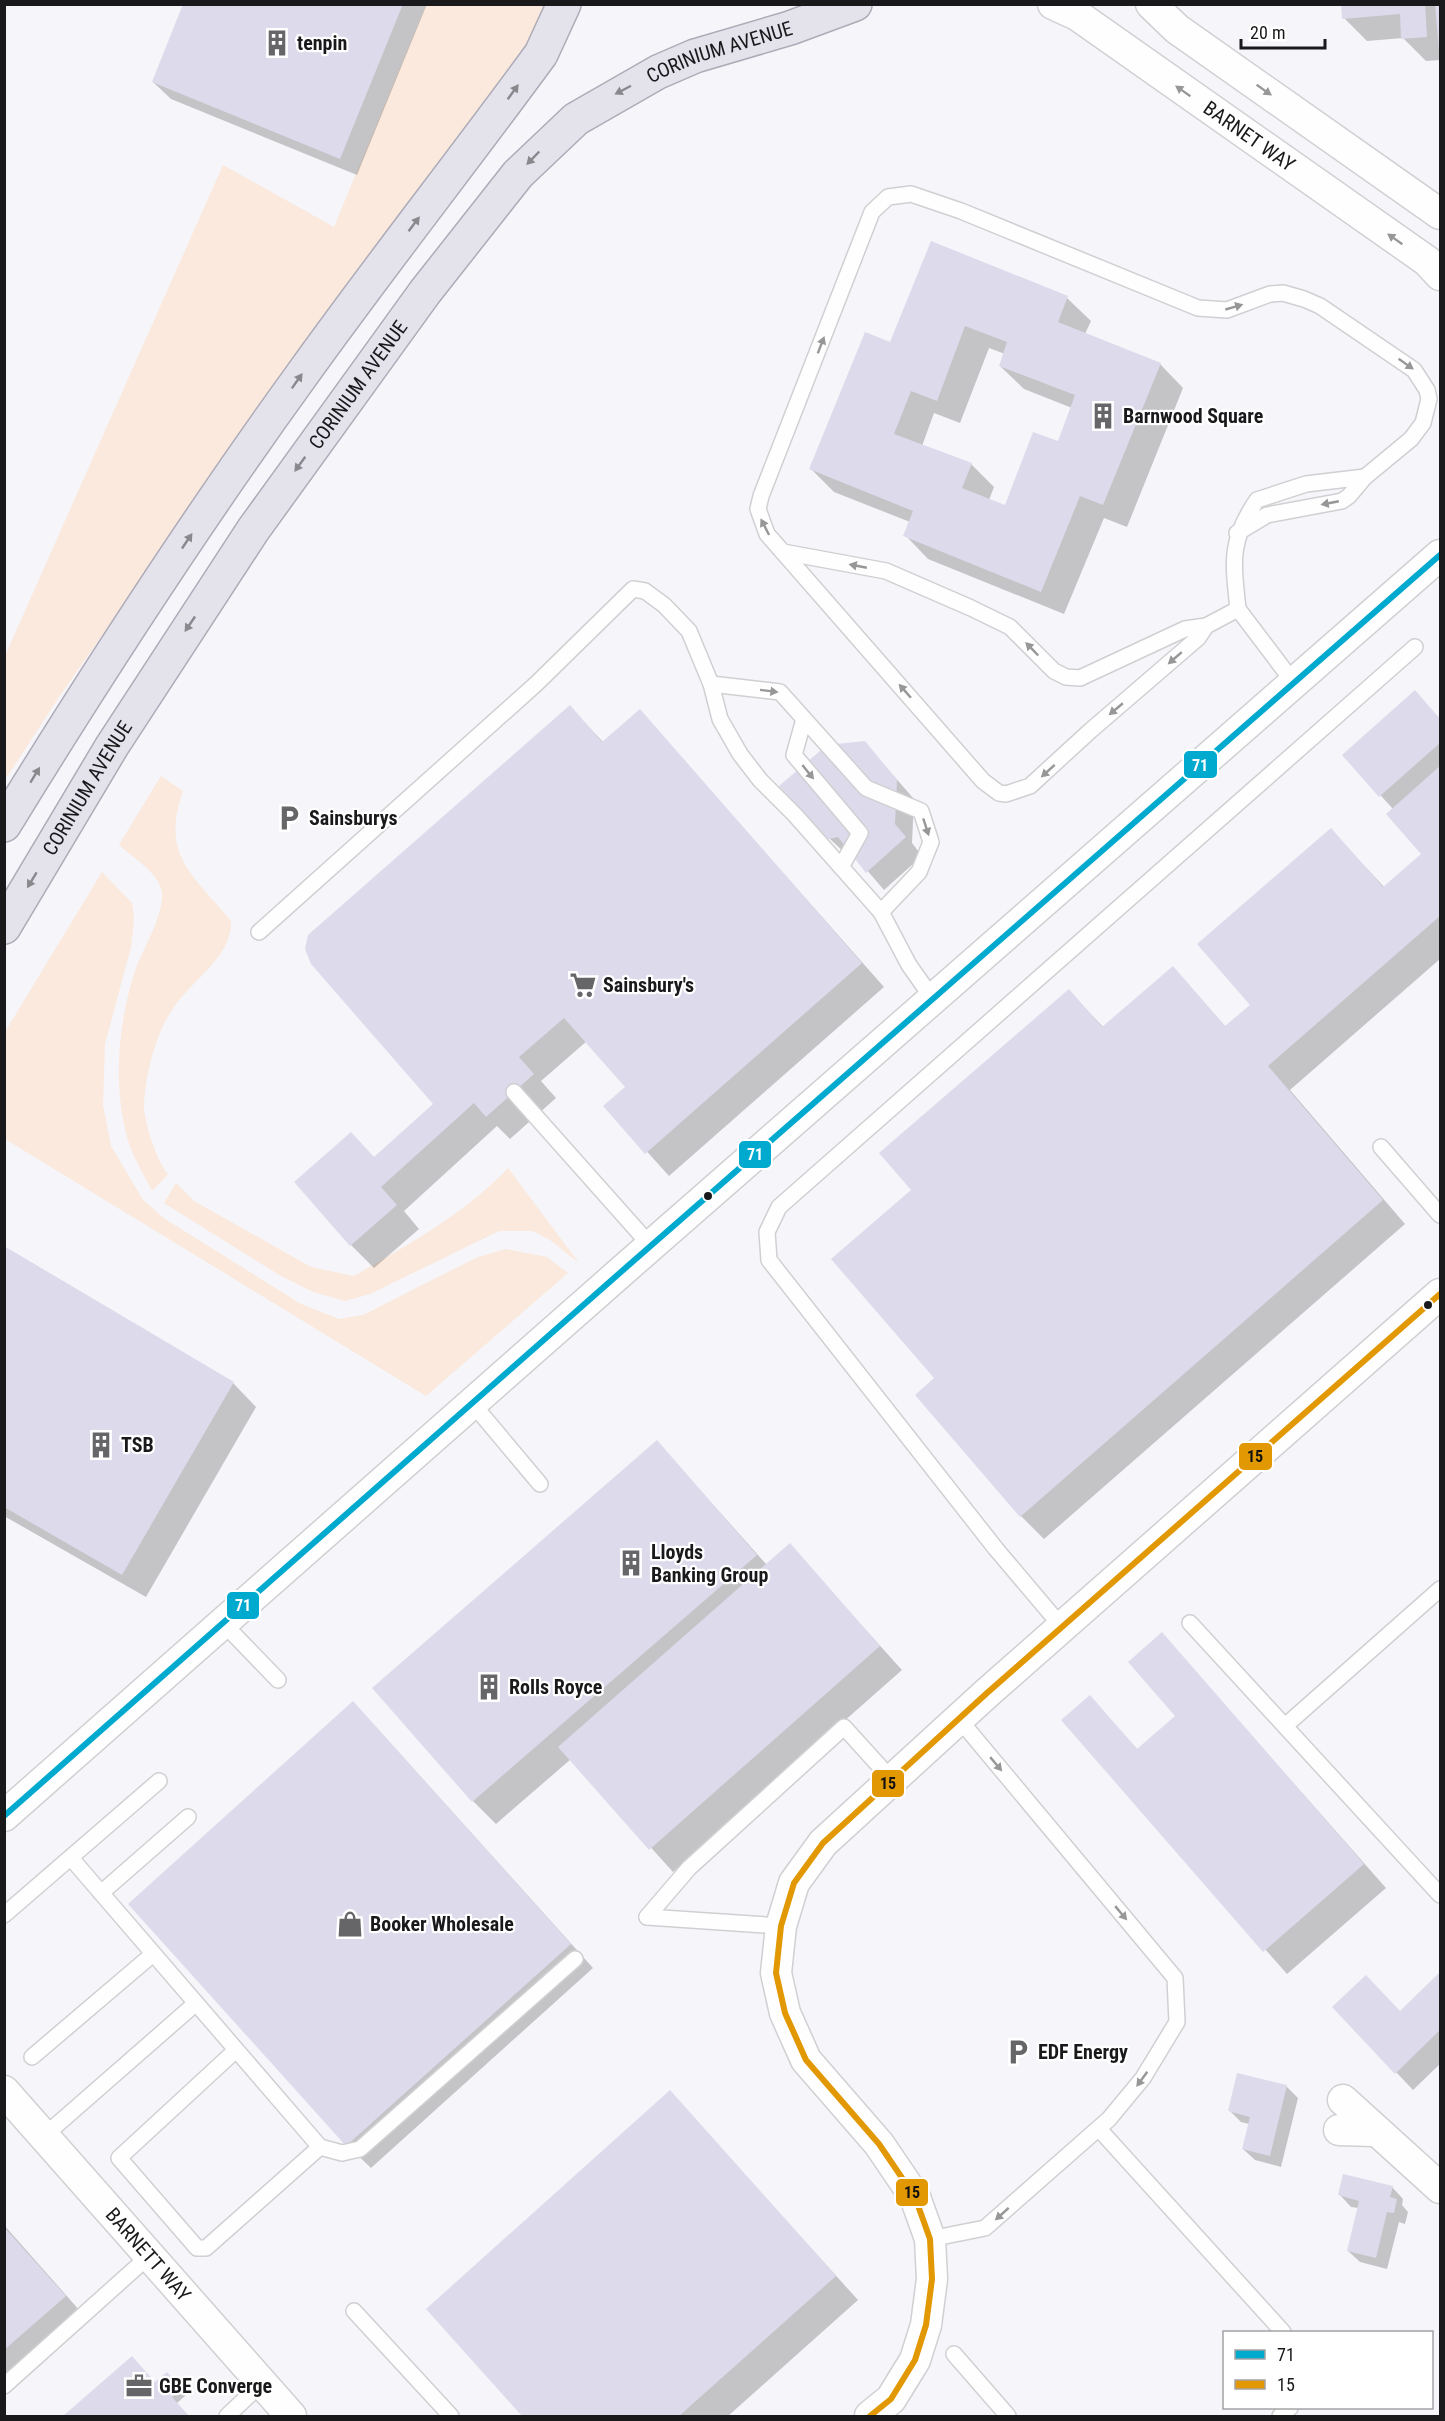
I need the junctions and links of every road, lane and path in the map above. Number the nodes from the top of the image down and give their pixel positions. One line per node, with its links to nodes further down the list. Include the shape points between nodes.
1 (564, 4): 17 (highway, one-way to 1, via 300,376 541,54)
2 (855, 4): 20 (highway, CORINIUM AVENUE, one-way to 20, via 694,56 658,72 576,119 518,174 425,292 253,530 112,746)
3 (1053, 4): 6 (street, BARNET WAY, one-way to 3, via 1077,15)
4 (1151, 4): 5 (street, one-way to 5, via 1177,29)
5 (1440, 214)
6 (1436, 262)
7 (1365, 477): 8 (lane, one-way to 8, via 1342,501 1267,515); 8 (lane, via 1306,484 1257,500); 9 (lane, one-way to 7, via 760,521 761,496 872,212 888,197 898,194 911,194 961,211 1198,308 1227,310 1270,294 1284,293 1320,306 1414,370 1427,390 1424,423 1411,439)
8 (1237, 533): 11 (lane, via 1233,565)
9 (783, 552): 12 (lane, one-way to 9, via 1185,629 1080,678 1066,677 1054,671 1010,627 971,608 886,571); 12 (lane, one-way to 9, via 1198,639 1090,730 1050,770 1021,791 999,793 983,781)
10 (1440, 555): 14 (street)
11 (1238, 609): 12 (lane); 14 (lane)
12 (1206, 626)
13 (1415, 647): 33 (lane, via 779,1207 767,1232 769,1260)
14 (1294, 683): 22 (street)
15 (711, 684): 16 (lane, one-way to 16, via 780,692); 18 (lane, via 720,719 740,754); 21 (lane, via 689,631 664,605 645,591 633,589 536,684)
16 (804, 719): 18 (lane, one-way to 18, via 794,755 860,833); 19 (lane, one-way to 19, via 866,788 921,811 931,842 918,872)
17 (4, 825)
18 (841, 867): 19 (lane)
19 (881, 912): 22 (lane, via 909,965)
20 (4, 927)
21 (259, 932)
22 (933, 999): 26 (street)
23 (514, 1092): 26 (lane)
24 (1382, 1147): 25 (lane)
25 (1440, 1215)
26 (651, 1246): 28 (street)
27 (1440, 1294): 33 (street)
28 (472, 1403): 29 (lane); 31 (street)
29 (540, 1484)
30 (1440, 1589): 36 (lane)
31 (223, 1623): 34 (lane); 39 (street)
32 (1190, 1623): 36 (lane)
33 (1062, 1627): 35 (street)
34 (278, 1680)
35 (959, 1719): 37 (street); 53 (lane, one-way to 53, via 1175,1978 1177,2022 1143,2078)
36 (1285, 1726): 43 (lane)
37 (892, 1780): 45 (street, via 823,1843 794,1883); 45 (lane, via 844,1727 689,1868 647,1917)
38 (159, 1781): 41 (lane)
39 (4, 1816)
40 (188, 1817): 42 (lane)
41 (71, 1858): 42 (lane); 44 (lane)
42 (101, 1893): 46 (lane)
43 (1440, 1895)
44 (4, 1915)
45 (780, 1926): 59 (street, via 776,1973 785,2013 807,2060 885,2153 915,2197)
46 (153, 1954): 48 (lane); 50 (lane)
47 (575, 1959): 57 (lane, via 360,2149 342,2153)
48 (195, 2004): 49 (lane); 56 (lane)
49 (236, 2050): 57 (lane); 57 (lane, via 119,2158 163,2209 197,2248 206,2248)
50 (32, 2057)
51 (7, 2098): 56 (street, BARNETT WAY)
52 (1343, 2100): 55 (street)
53 (1099, 2129): 59 (lane, one-way to 59, via 985,2228); 62 (lane)
54 (1339, 2130): 55 (street)
55 (1375, 2131): 58 (street)
56 (44, 2136): 60 (street, BARNETT WAY)
57 (320, 2147)
58 (1440, 2188)
59 (930, 2240): 69 (street, via 932,2279 926,2325 915,2360 891,2399)
60 (149, 2256): 64 (street, BARNETT WAY); 65 (lane)
61 (354, 2311): 68 (lane)
62 (1282, 2331)
63 (954, 2355): 70 (lane)
64 (262, 2383): 66 (lane); 67 (street, BARNETT WAY)
65 (4, 2386)
66 (227, 2416)
67 (291, 2416)
68 (451, 2416)
69 (870, 2416)
70 (1008, 2416)

